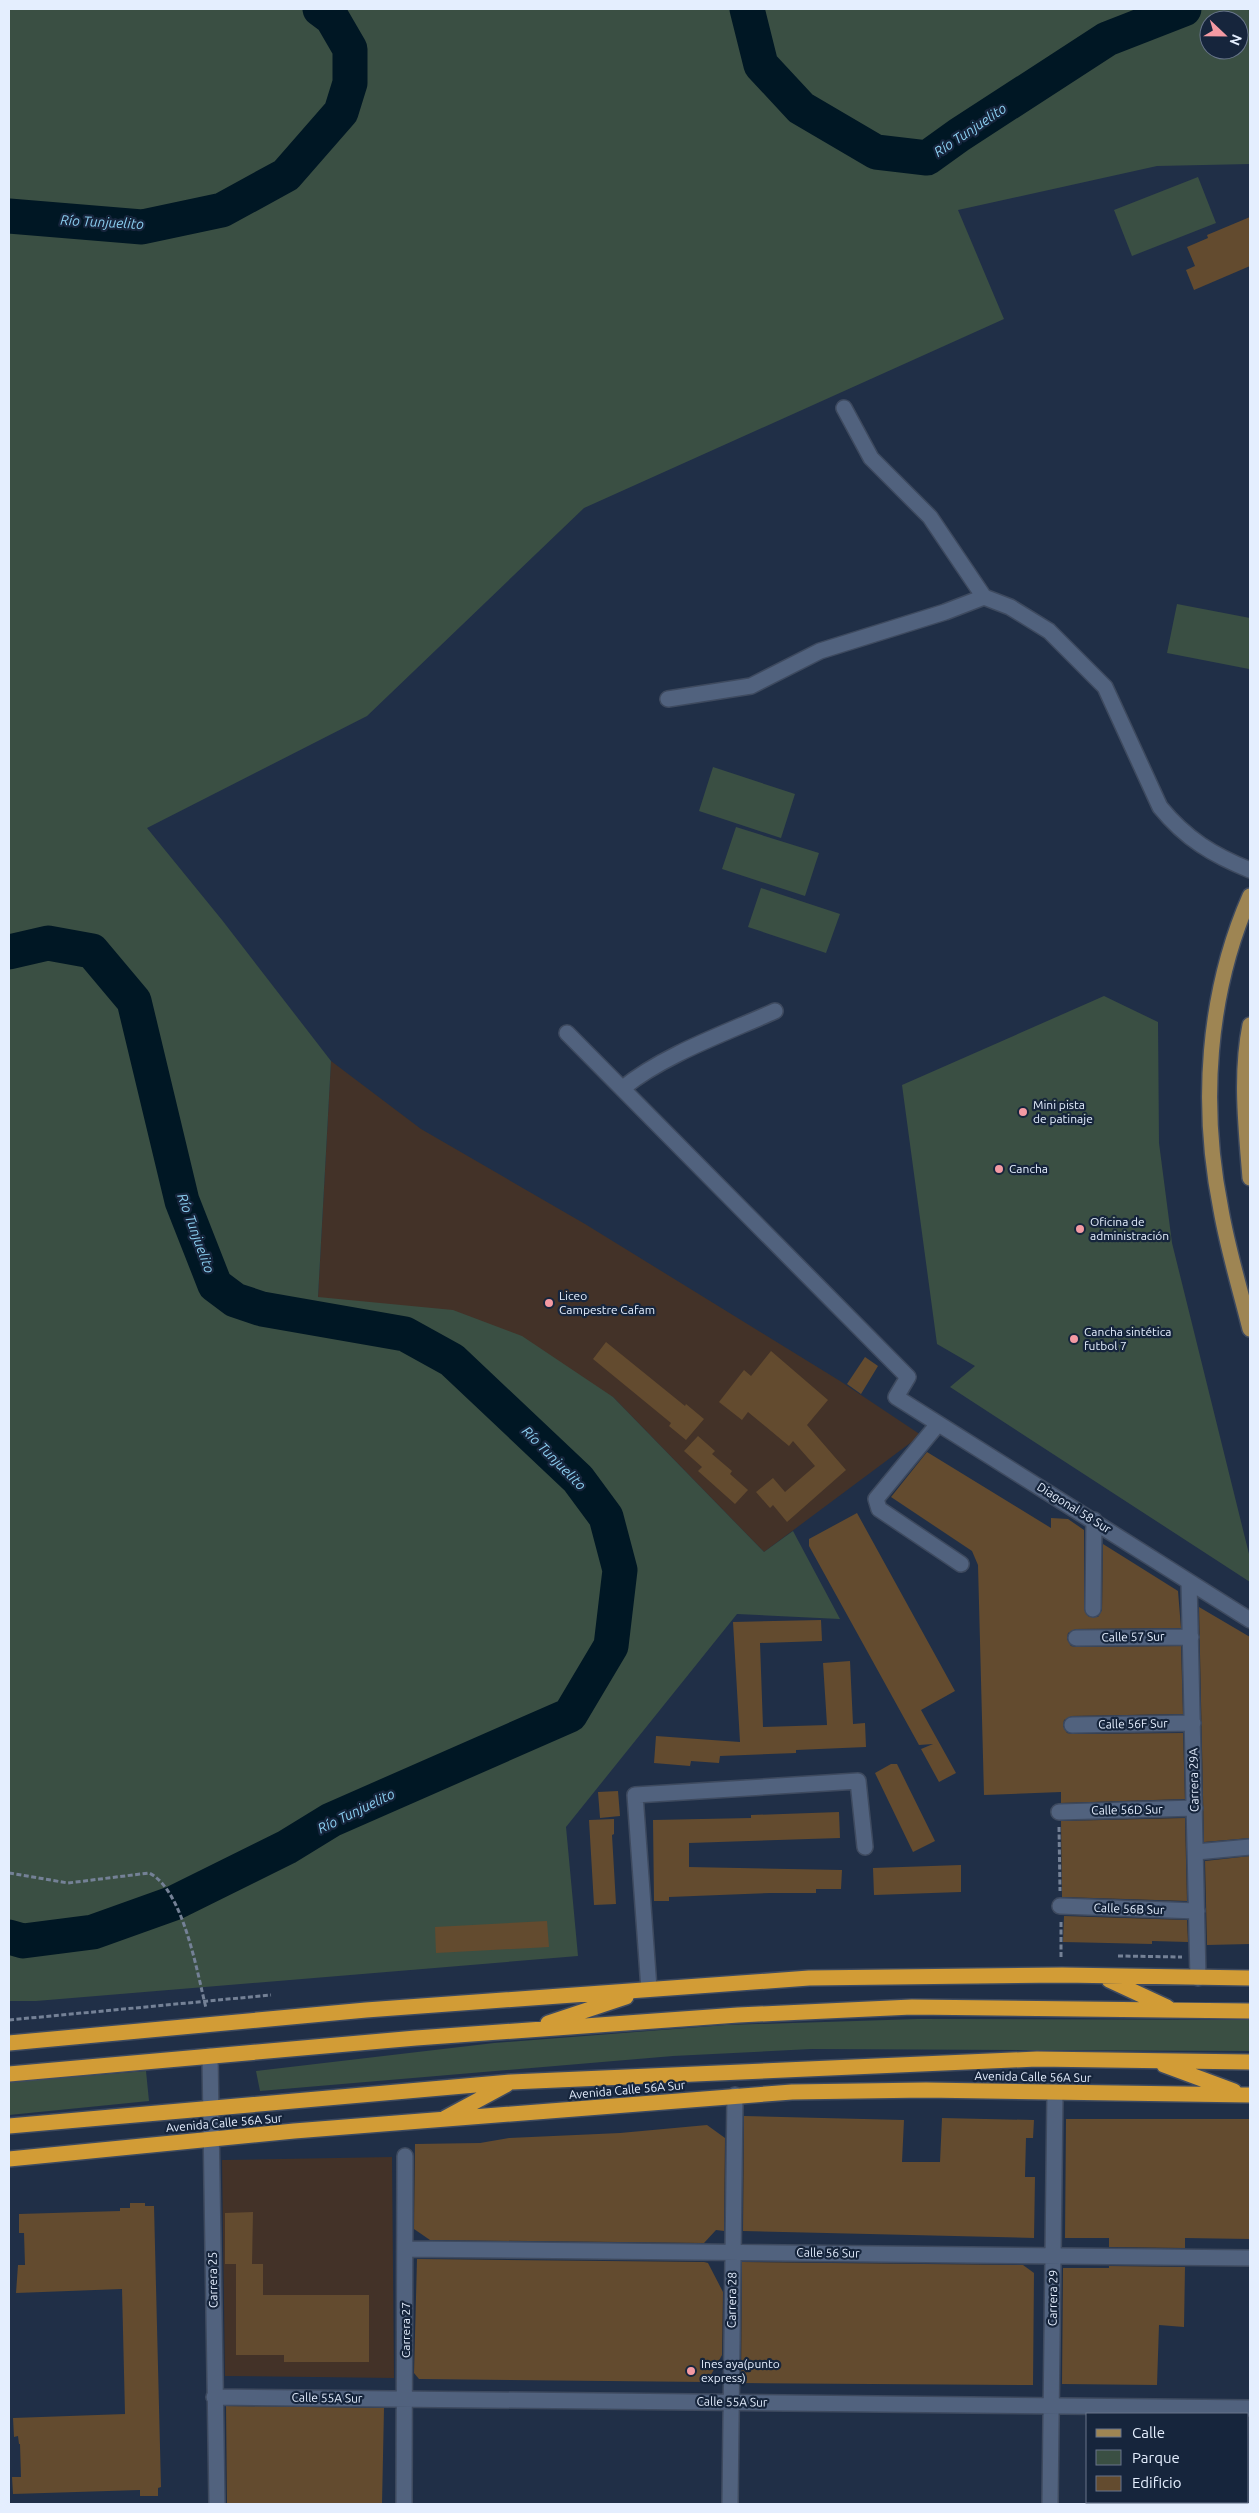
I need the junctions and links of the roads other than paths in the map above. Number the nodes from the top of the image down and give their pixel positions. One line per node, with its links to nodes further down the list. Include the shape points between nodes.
1 (844, 408): 2 (street, via 871,458 930,516)
2 (984, 597): 3 (street, via 820,651 751,686); 4 (street, via 1010,607 1049,632 1105,688 1160,807 1172,822 1211,854)
3 (668, 699)
4 (1250, 870)
5 (1250, 896): 11 (main road, via 1220,991 1210,1074 1210,1124 1220,1210)
6 (775, 1011): 9 (street, via 658,1064)
7 (1250, 1025): 10 (main road, via 1245,1115)
8 (567, 1033): 9 (street)
9 (623, 1088): 12 (street, Diagonal 58 Sur, via 908,1377 896,1397)
10 (1250, 1178)
11 (1250, 1329)
12 (938, 1424): 13 (street, Diagonal 58 Sur); 14 (street, via 876,1498 877,1505)
13 (1094, 1520): 15 (street, Diagonal 58 Sur); 16 (street)
14 (961, 1564)
15 (1189, 1582): 17 (street, Diagonal 58 Sur); 18 (street, Carrera 29A)
16 (1093, 1609)
17 (1250, 1620)
18 (1191, 1637): 19 (street, Calle 57 Sur); 20 (street, Carrera 29A)
19 (1076, 1638)
20 (1193, 1723): 21 (street, Calle 56F Sur); 22 (street, Carrera 29A)
21 (1072, 1725)
22 (1194, 1808): 23 (street, Calle 56D Sur); 26 (street, Carrera 29A)
23 (1059, 1812)
24 (864, 1847): 32 (street, via 858,1781 635,1795)
25 (1250, 1847): 26 (street)
26 (1196, 1852): 28 (street, Carrera 29A)
27 (1060, 1906): 28 (street, Calle 56B Sur)
28 (1197, 1911): 30 (street, Carrera 29A)
29 (1103, 1977): 30 (highway); 32 (highway, via 858,1976); 33 (highway)
30 (1198, 1978): 31 (highway)
31 (1250, 1978)
32 (649, 1990): 35 (highway); 36 (highway, via 366,2010)
33 (1173, 2010): 34 (highway); 35 (highway, via 912,2007)
34 (1250, 2011)
35 (525, 2030): 37 (highway)
36 (9, 2043)
37 (210, 2056): 40 (highway); 45 (street, Carrera 25)
38 (1154, 2061): 39 (highway, Avenida Calle 56A Sur); 41 (highway, Avenida Calle 56A Sur, via 1037,2059); 44 (highway)
39 (1250, 2062)
40 (9, 2074)
41 (511, 2082): 45 (highway, Avenida Calle 56A Sur); 46 (highway)
42 (1056, 2092): 43 (highway, Avenida Calle 56A Sur, via 926,2090); 44 (highway, Avenida Calle 56A Sur); 53 (street, Carrera 29)
43 (735, 2095): 46 (highway, Avenida Calle 56A Sur); 52 (street, Carrera 28)
44 (1247, 2095)
45 (211, 2108): 47 (highway, Avenida Calle 56A Sur); 48 (street, Carrera 25)
46 (439, 2121): 48 (highway, Avenida Calle 56A Sur)
47 (9, 2126)
48 (212, 2139): 50 (highway, Avenida Calle 56A Sur); 55 (street, Carrera 25)
49 (405, 2156): 51 (street, Carrera 27)
50 (9, 2159)
51 (405, 2249): 52 (street, Calle 56 Sur); 56 (street, Carrera 27)
52 (733, 2252): 53 (street, Calle 56 Sur); 57 (street, Carrera 28)
53 (1054, 2256): 54 (street, Calle 56 Sur); 58 (street, Carrera 29)
54 (1250, 2258)
55 (214, 2397): 56 (street, Calle 55A Sur); 60 (street, Carrera 25)
56 (406, 2399): 57 (street, Calle 55A Sur); 61 (street, Carrera 27)
57 (731, 2402): 58 (street, Calle 55A Sur); 62 (street, Carrera 28)
58 (1051, 2406): 59 (street, Calle 55A Sur); 63 (street, Carrera 29)
59 (1250, 2408)
60 (217, 2504)
61 (404, 2504)
62 (730, 2504)
63 (1050, 2504)

